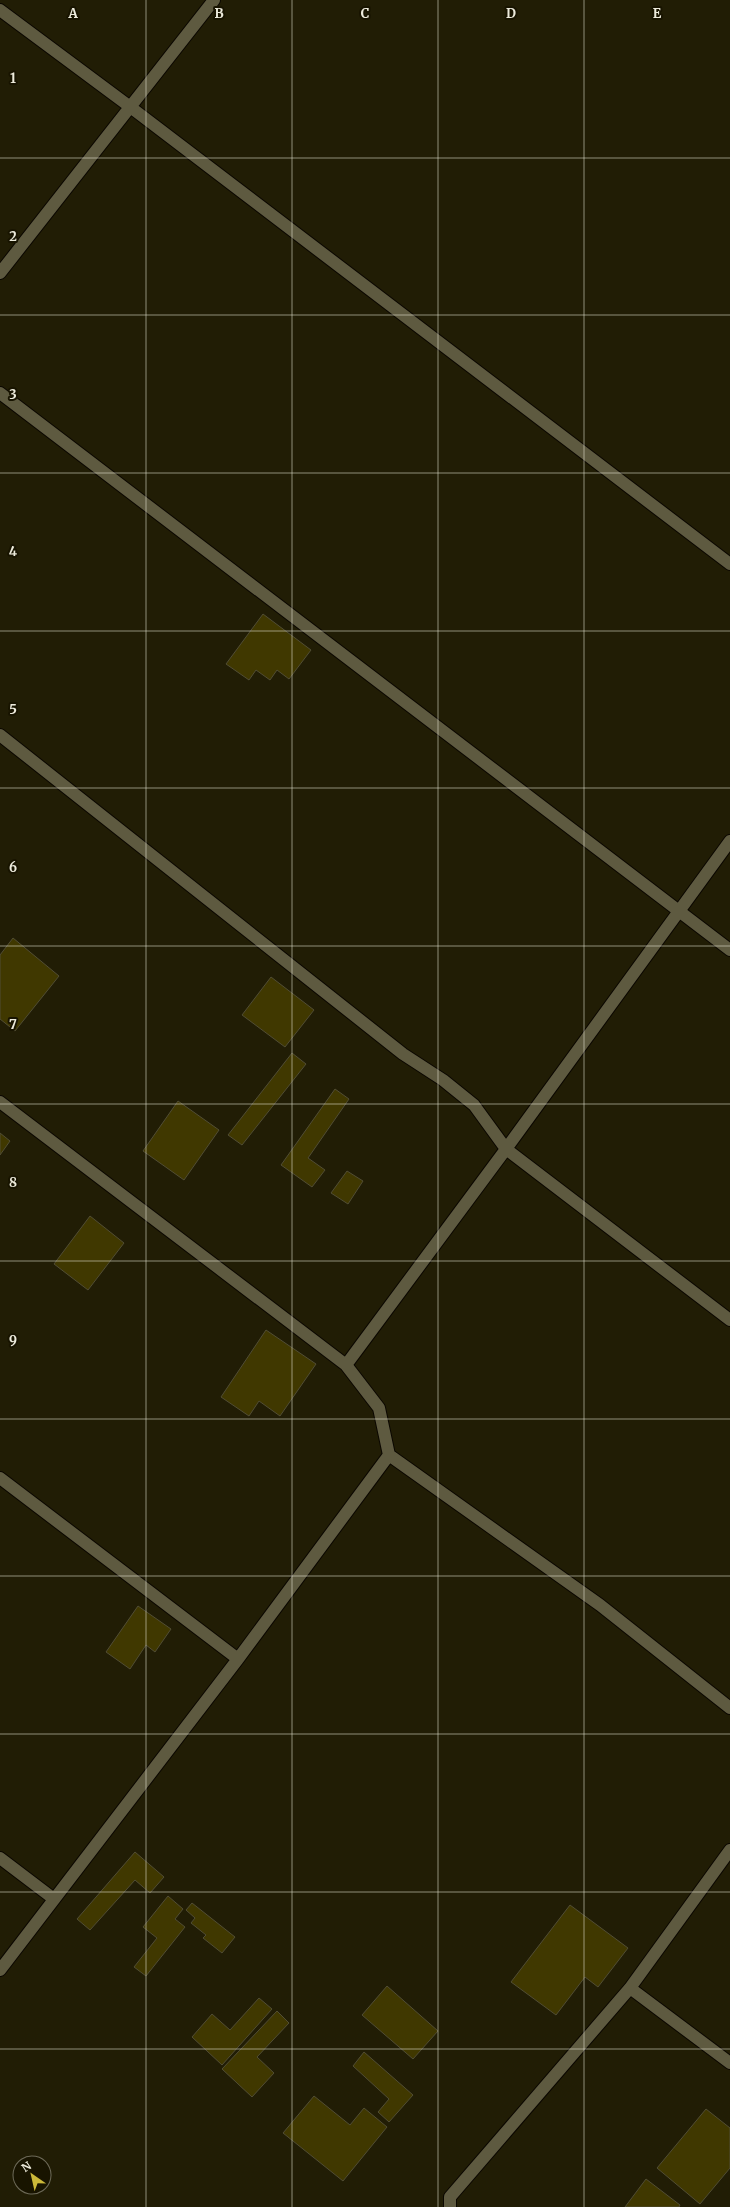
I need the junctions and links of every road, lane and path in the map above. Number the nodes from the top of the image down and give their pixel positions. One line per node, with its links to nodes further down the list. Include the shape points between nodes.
1 (214, 0): 3 (street)
2 (0, 10): 3 (street)
3 (129, 106): 4 (street); 6 (street)
4 (0, 273)
5 (0, 393): 9 (street)
6 (730, 564)
7 (0, 735): 12 (street, via 403,1054 443,1080 474,1105)
8 (730, 841): 9 (street)
9 (679, 912): 10 (street); 12 (street)
10 (730, 950)
11 (0, 1102): 14 (street)
12 (506, 1149): 13 (street); 14 (street)
13 (730, 1320)
14 (346, 1365): 15 (street, via 380,1408)
15 (389, 1456): 17 (street); 18 (street, via 600,1606)
16 (0, 1478): 17 (street)
17 (238, 1659): 21 (street)
18 (730, 1708)
19 (730, 1850): 23 (street)
20 (0, 1858): 21 (street)
21 (54, 1899): 22 (street)
22 (0, 1970)
23 (630, 1988): 24 (street); 25 (street, via 450,2197)
24 (730, 2063)
25 (450, 2207)

